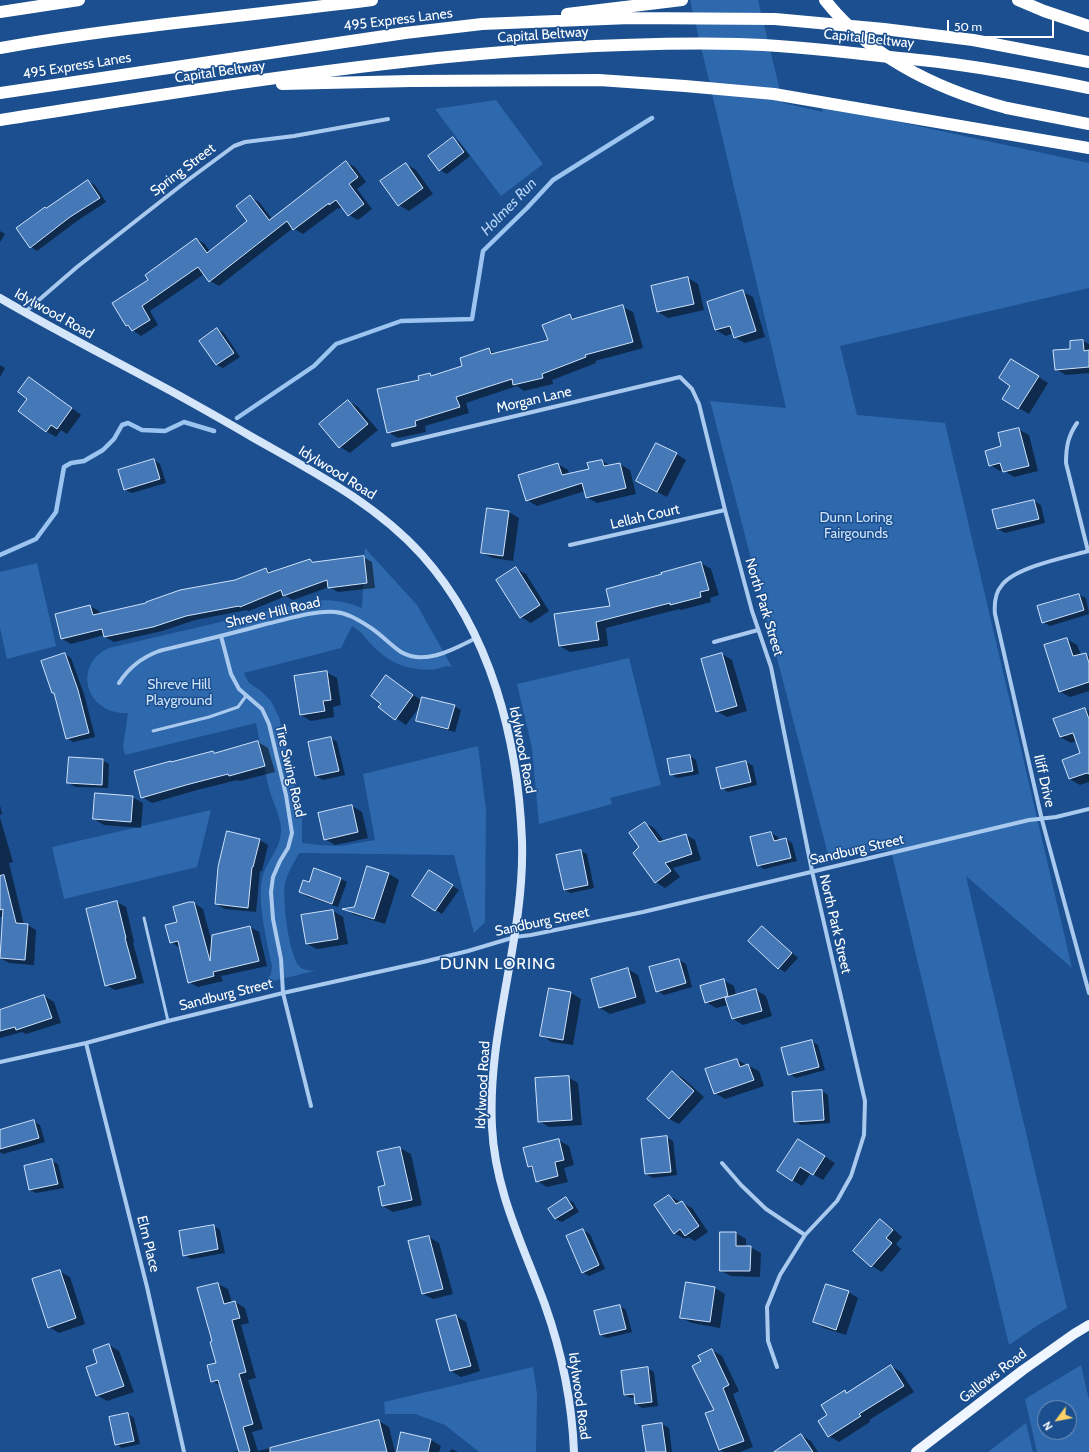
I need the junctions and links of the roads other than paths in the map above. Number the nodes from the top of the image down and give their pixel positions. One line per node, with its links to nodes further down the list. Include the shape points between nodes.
1 (79, 0): 6 (highway)
2 (372, 0): 9 (highway, 495 Express Lanes, via 149,26)
3 (682, 0): 7 (highway)
4 (825, 0): 16 (highway, bridge, via 874,47 900,64 952,91 981,102)
5 (1018, 0): 8 (highway)
6 (0, 12)
7 (482, 24): 10 (highway, 495 Express Lanes, via 630,18 775,19 973,40); 13 (highway, 495 Express Lanes, via 405,33)
8 (1089, 26)
9 (0, 48)
10 (1089, 62)
11 (215, 87): 12 (highway, Capital Beltway, via 324,72 546,48 742,44 828,50 955,64); 15 (highway, Capital Beltway); 17 (highway, via 419,81 599,80 677,85 774,94)
12 (1089, 88)
13 (0, 93)
14 (388, 119): 19 (street, Spring Street, via 245,142 234,146 83,262)
15 (0, 120)
16 (1089, 124)
17 (1089, 148)
18 (0, 298): 19 (main road, Idylwood Road)
19 (25, 313): 28 (main road, Idylwood Road, via 287,456 368,507 422,556 461,609)
20 (680, 377): 22 (street, Morgan Lane); 23 (street, North Park Street, via 692,389 699,404)
21 (1077, 423): 25 (street, via 1066,448 1066,463)
22 (393, 445)
23 (725, 510): 24 (street, Lellah Court); 26 (street, North Park Street)
24 (570, 545)
25 (1088, 551): 34 (street, Iliff Drive, via 1037,565 1011,577 997,593 994,604)
26 (758, 630): 29 (street); 35 (street, North Park Street, via 771,668)
27 (220, 636): 28 (street, Shreve Hill Road, via 307,614 334,612 354,616 403,652 415,656 440,654); 30 (street, Shreve Hill Road, via 151,654 131,667); 31 (street, Tire Swing Road, via 231,674)
28 (476, 638): 37 (main road, Idylwood Road, via 504,714 518,792 522,867)
29 (714, 642)
30 (120, 683)
31 (246, 696): 32 (lane, via 238,707); 38 (street, Tire Swing Road, via 262,709 270,724 292,833 288,848 273,877 272,892 273,920 282,966)
32 (153, 731)
33 (1089, 809): 34 (street, Sandburg Street)
34 (1042, 820): 35 (street, Sandburg Street, via 1029,820); 39 (street, Iliff Drive)
35 (812, 872): 37 (street, Sandburg Street, via 643,912); 45 (street, North Park Street, via 865,1102 864,1135 851,1176 837,1201)
36 (144, 918): 40 (lane)
37 (515, 937): 38 (street, Sandburg Street, via 423,962); 49 (main road, Idylwood Road, via 494,1058 492,1130 503,1195 560,1350 569,1400)
38 (283, 993): 40 (street, Sandburg Street); 43 (street, Tire Swing Road)
39 (1089, 993)
40 (168, 1021): 41 (street, Sandburg Street)
41 (86, 1043): 42 (street, Sandburg Street); 48 (street, Elm Place, via 147,1287)
42 (0, 1062)
43 (311, 1106)
44 (722, 1162): 45 (street, via 766,1209)
45 (805, 1235): 47 (street, North Park Street, via 780,1275 767,1307 768,1341)
46 (1089, 1325): 50 (main road, Gallows Road, via 1023,1370)
47 (777, 1367)
48 (184, 1452)
49 (574, 1452)
50 (916, 1452)

